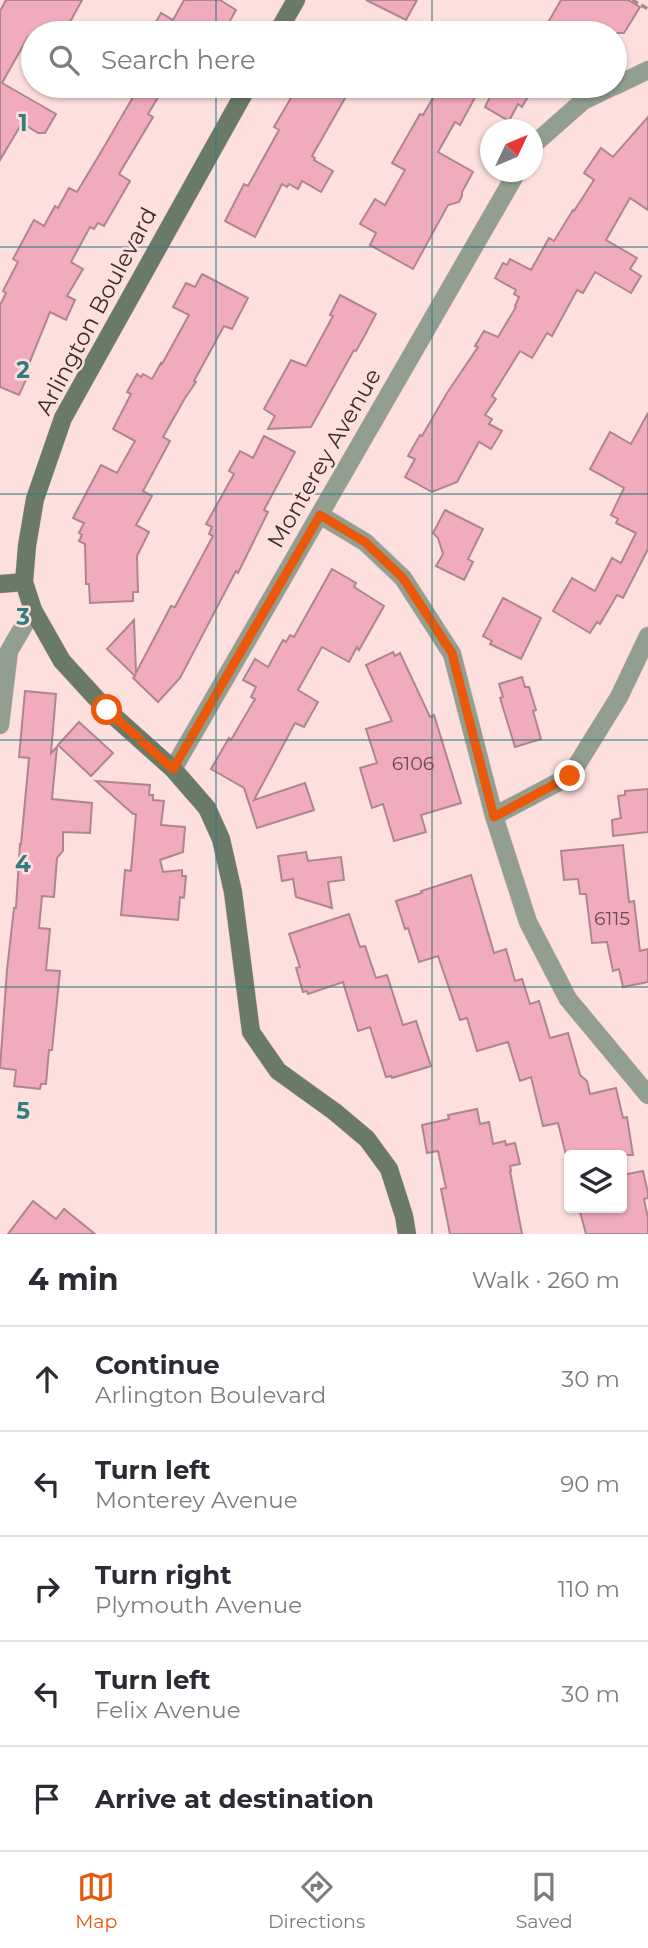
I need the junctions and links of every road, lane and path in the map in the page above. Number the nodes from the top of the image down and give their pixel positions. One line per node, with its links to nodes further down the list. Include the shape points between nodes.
1 (296, 0): 4 (main road)
2 (632, 0): 3 (path)
3 (648, 9)
4 (284, 21)
5 (648, 70): 6 (street)
6 (627, 80)
7 (241, 98): 12 (main road, Arlington Boulevard, via 63,418 35,499)
8 (589, 98): 9 (street)
9 (543, 137)
10 (511, 182): 11 (street, Monterey Avenue)
11 (320, 515): 17 (street, Monterey Avenue); 18 (street, via 365,542 403,578 452,653)
12 (24, 582): 13 (main road); 14 (main road, Arlington Boulevard)
13 (0, 584)
14 (33, 610): 16 (street, via 9,651); 17 (main road, Arlington Boulevard, via 62,661 107,710)
15 (648, 636): 18 (street, via 619,696 570,776)
16 (0, 725)
17 (173, 769): 20 (main road, Arlington Boulevard, via 207,808 221,839 233,892 251,1032 278,1071 367,1139 390,1168)
18 (494, 817): 19 (street, via 528,922 568,999)
19 (648, 1096)
20 (407, 1234)

